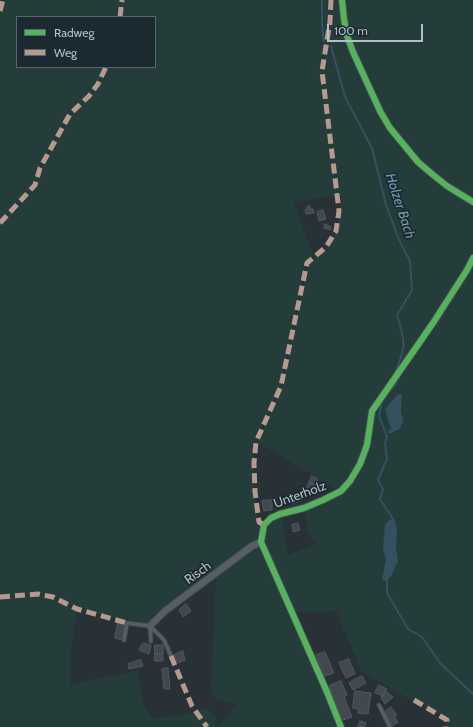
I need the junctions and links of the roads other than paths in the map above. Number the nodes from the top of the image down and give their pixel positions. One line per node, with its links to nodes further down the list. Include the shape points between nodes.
1 (342, 0): 2 (street, via 347,36 390,128 418,162)
2 (473, 202)
3 (473, 258): 4 (street, Unterholz, via 433,323 372,410 367,445 350,481 341,491 323,500 271,518 264,525)
4 (261, 542): 5 (street, Risch, via 174,604); 10 (street)
5 (150, 626): 6 (lane, via 127,623); 7 (lane); 8 (lane, via 164,640)
6 (124, 640)
7 (151, 641)
8 (171, 656)
9 (380, 705): 11 (lane)
10 (341, 727)
11 (390, 727)

